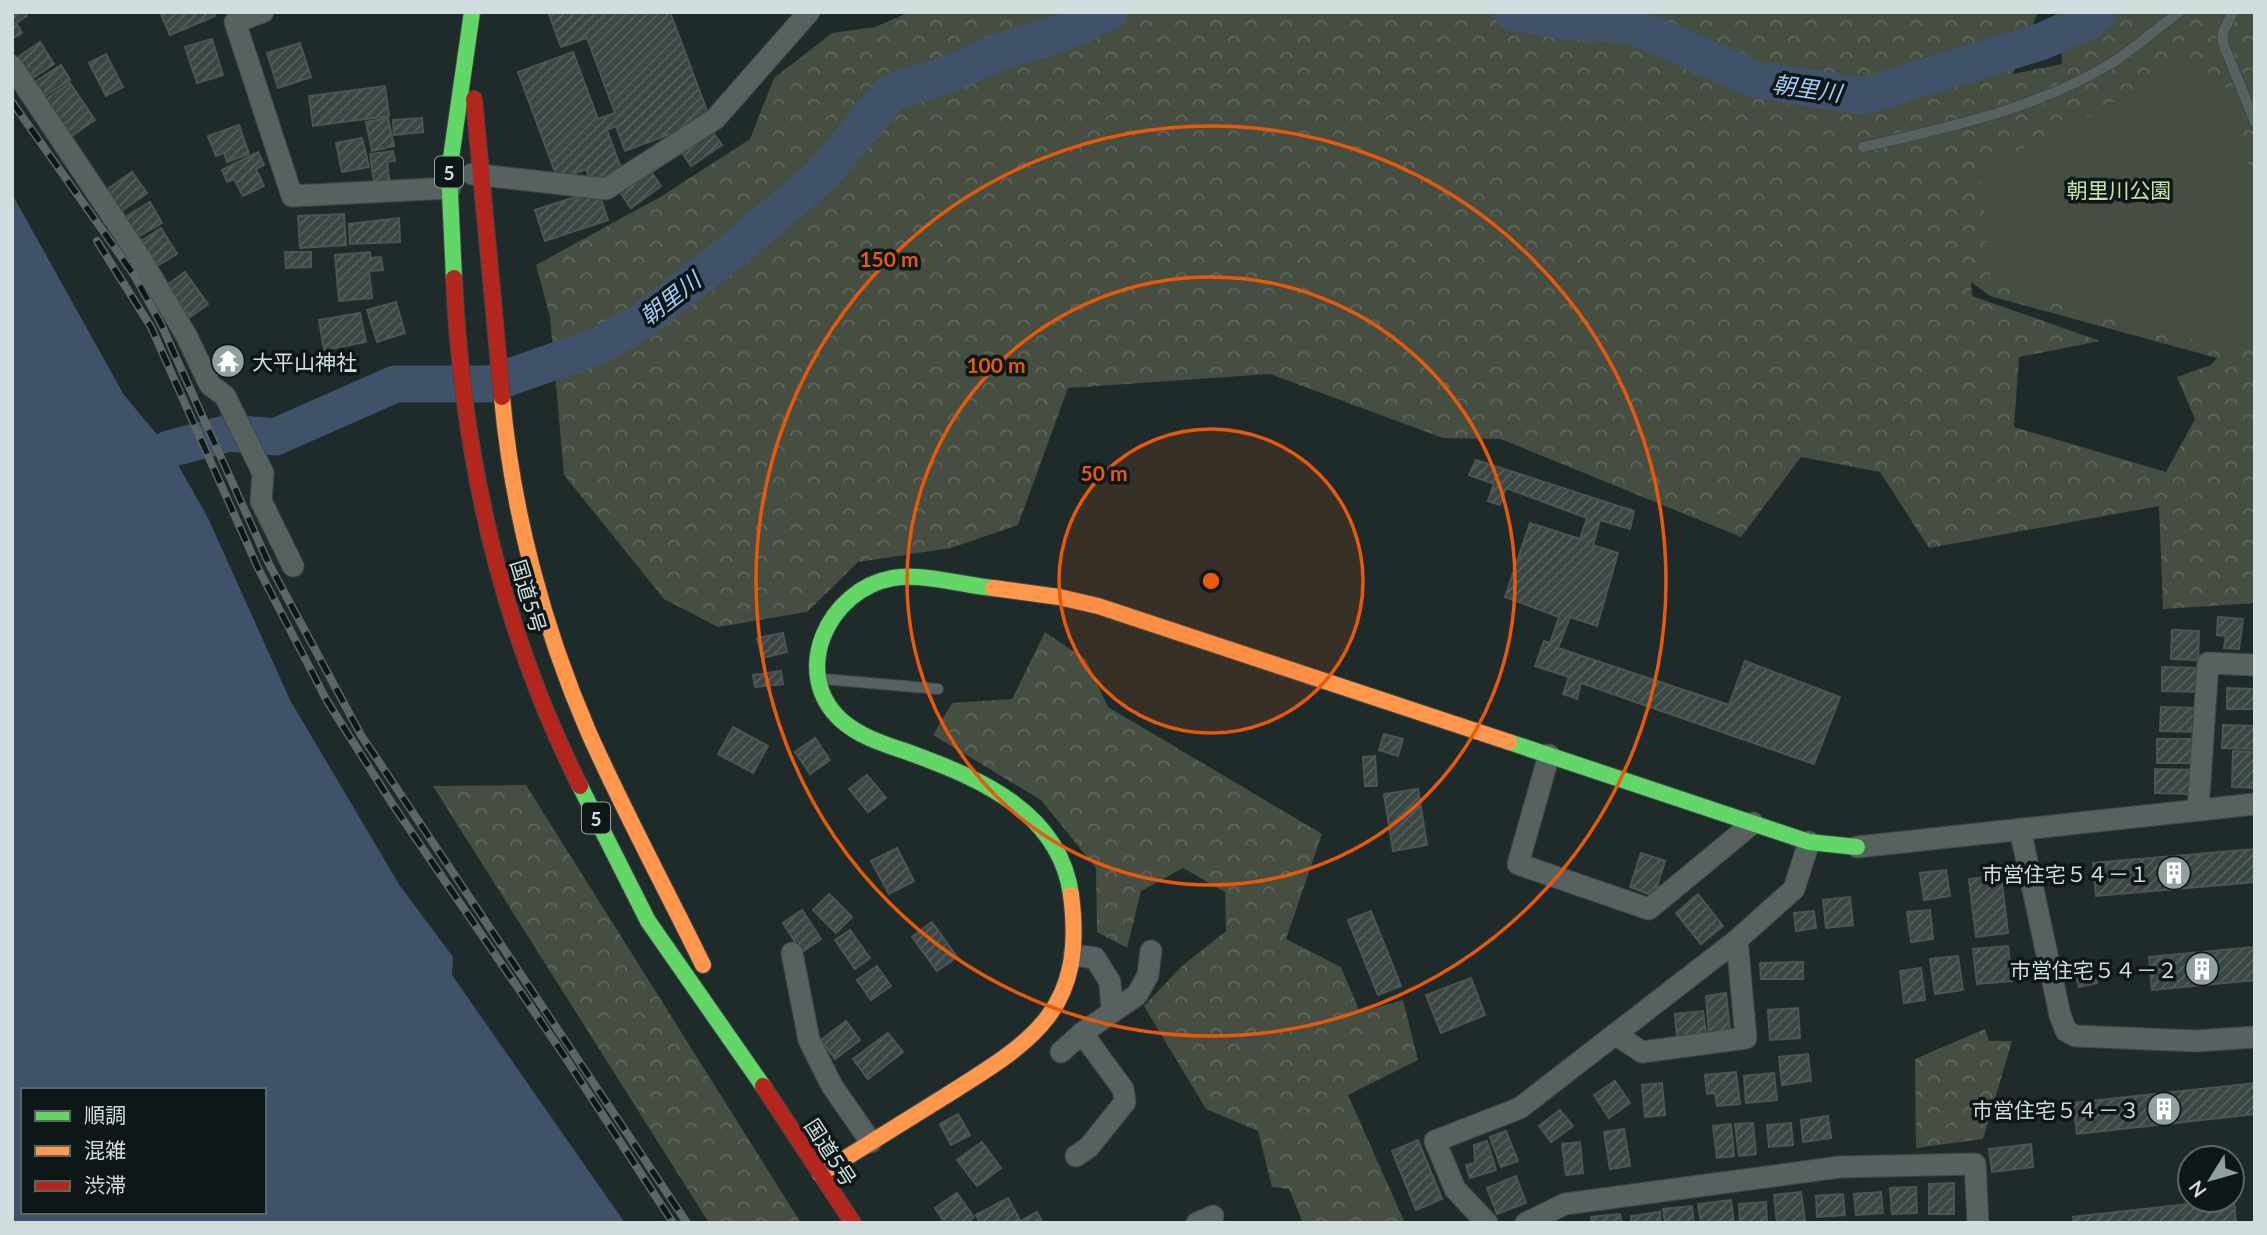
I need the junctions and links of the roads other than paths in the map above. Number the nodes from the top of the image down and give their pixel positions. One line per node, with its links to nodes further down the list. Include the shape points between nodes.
1 (263, 12): 11 (street, via 235,22 292,196)
2 (472, 12): 6 (main road, 国道5号 / 5)
3 (809, 12): 10 (street, via 715,119 607,189)
4 (2179, 12): 9 (lane, via 2115,61 2054,93 1979,121)
5 (2233, 12): 8 (lane, via 2223,43)
6 (468, 39): 10 (main road, 国道5号 / 5); 11 (main road, 国道5号 / 5)
7 (12, 66): 12 (street, via 141,259 210,385 225,396 263,473 261,501)
8 (2255, 122)
9 (1863, 147)
10 (482, 176): 11 (street); 13 (main road, 国道5号 / 5, via 502,402)
11 (449, 180): 14 (main road, 国道5号 / 5, via 464,407 480,502)
12 (293, 566)
13 (541, 600): 14 (main road); 34 (main road, 国道5号 / 5, via 588,730)
14 (511, 614): 34 (main road, 国道5号 / 5, via 558,742 648,921)
15 (2255, 665): 20 (street, via 2208,663)
16 (817, 678): 17 (lane); 18 (main road, via 821,633 841,607 872,583 894,578 927,580 1072,599); 28 (main road, via 834,713 849,727 982,780 1038,822 1066,867 1074,897)
17 (938, 689)
18 (1549, 755): 21 (main road); 21 (street, via 1518,864 1636,904 1649,908)
19 (2255, 804): 20 (street)
20 (2198, 810): 22 (street)
21 (1753, 823): 23 (main road)
22 (2021, 829): 24 (street); 32 (street, via 2066,1031 2076,1036 2196,1041)
23 (1809, 842): 24 (main road); 25 (street, via 1794,889)
24 (1857, 847)
25 (1737, 940): 31 (street); 31 (street, via 1746,1038 1642,1052)
26 (1151, 951): 29 (street, via 1148,975 1137,995)
27 (793, 953): 35 (street, via 809,1040 832,1086)
28 (1074, 955): 29 (street, via 1095,958 1110,982); 35 (main road, via 1065,988 1035,1036)
29 (1112, 1011): 30 (street)
30 (1082, 1033): 33 (street); 36 (street, via 1124,1089 1125,1102 1089,1147)
31 (1615, 1034): 39 (street, via 1520,1108 1435,1141 1455,1188)
32 (2255, 1037)
33 (1061, 1052)
34 (775, 1103): 37 (main road, 国道5号 / 5)
35 (871, 1142): 37 (main road)
36 (1076, 1156)
37 (820, 1174): 38 (main road, 国道5号 / 5)
38 (853, 1223)
39 (1487, 1223)
40 (1526, 1223): 41 (street, via 1565,1203 1840,1167 1975,1164)
41 (1978, 1223)

